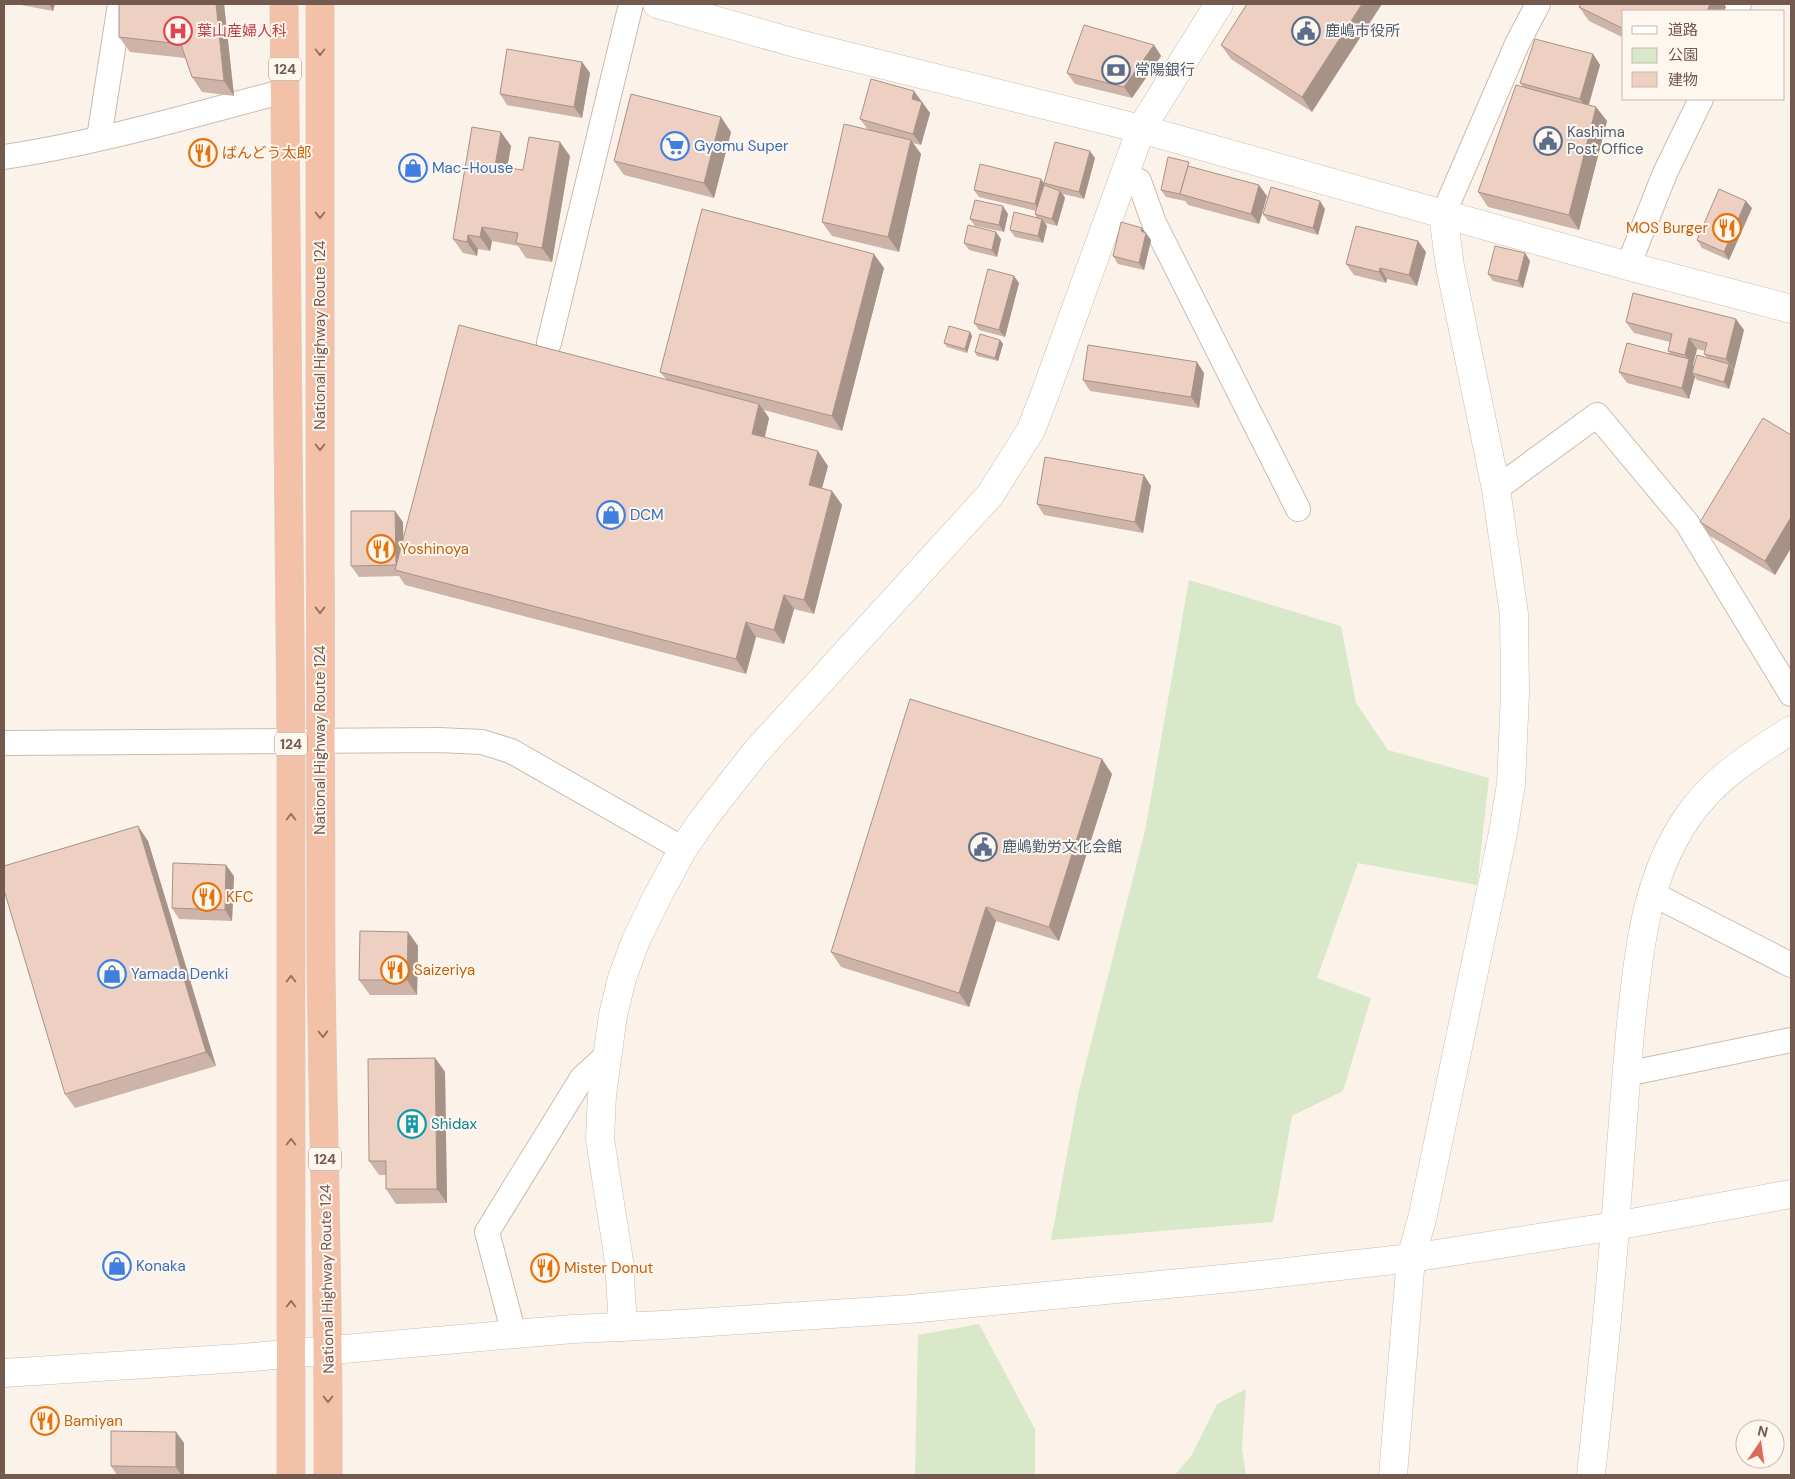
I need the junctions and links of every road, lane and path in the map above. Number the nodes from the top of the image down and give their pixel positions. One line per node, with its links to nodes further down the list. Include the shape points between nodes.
1 (120, 4): 11 (street)
2 (284, 4): 8 (highway, National Highway Route 124 / 124)
3 (320, 4): 23 (highway, National Highway Route 124 / 124, one-way to 23)
4 (631, 4): 17 (street)
5 (657, 4): 10 (street, via 799,44)
6 (1219, 4): 10 (street)
7 (1538, 4): 14 (street, via 1517,44)
8 (285, 91): 11 (street); 22 (highway, National Highway Route 124 / 124)
9 (1701, 100): 15 (street, via 1665,172)
10 (1141, 129): 14 (street); 25 (street, via 1046,392 1031,430 1013,460 990,495 755,753)
11 (99, 138): 12 (street)
12 (4, 157)
13 (1139, 181): 19 (street, via 1154,223)
14 (1443, 215): 15 (street); 18 (street, via 1450,266)
15 (1628, 266): 16 (street)
16 (1791, 309)
17 (549, 343)
18 (1496, 489): 20 (street, via 1597,415 1687,523); 33 (street, via 1514,614 1516,693 1511,784 1424,1209)
19 (1298, 509)
20 (1791, 694)
21 (1791, 730): 26 (street, via 1732,769 1709,790 1686,819)
22 (291, 742): 23 (street); 24 (street); 37 (highway, National Highway Route 124 / 124, one-way to 22)
23 (320, 742): 25 (street, via 482,742 511,751); 36 (highway, National Highway Route 124 / 124, one-way to 36)
24 (4, 743)
25 (683, 849): 29 (street, via 630,955 613,1015)
26 (1651, 893): 27 (street); 30 (street, via 1640,946)
27 (1791, 966)
28 (1791, 1040): 30 (street)
29 (606, 1056): 34 (street, via 600,1139 619,1261); 35 (street, via 582,1078 487,1232)
30 (1626, 1074): 32 (street)
31 (1791, 1194): 32 (street)
32 (1615, 1226): 33 (street); 42 (street)
33 (1411, 1258): 34 (street, via 910,1309); 41 (street)
34 (623, 1327): 35 (street)
35 (514, 1334): 36 (street)
36 (328, 1350): 37 (street); 40 (highway, National Highway Route 124 / 124, one-way to 40)
37 (291, 1353): 38 (street); 39 (highway, National Highway Route 124 / 124)
38 (4, 1373)
39 (291, 1475)
40 (328, 1475)
41 (1393, 1475)
42 (1592, 1475)

